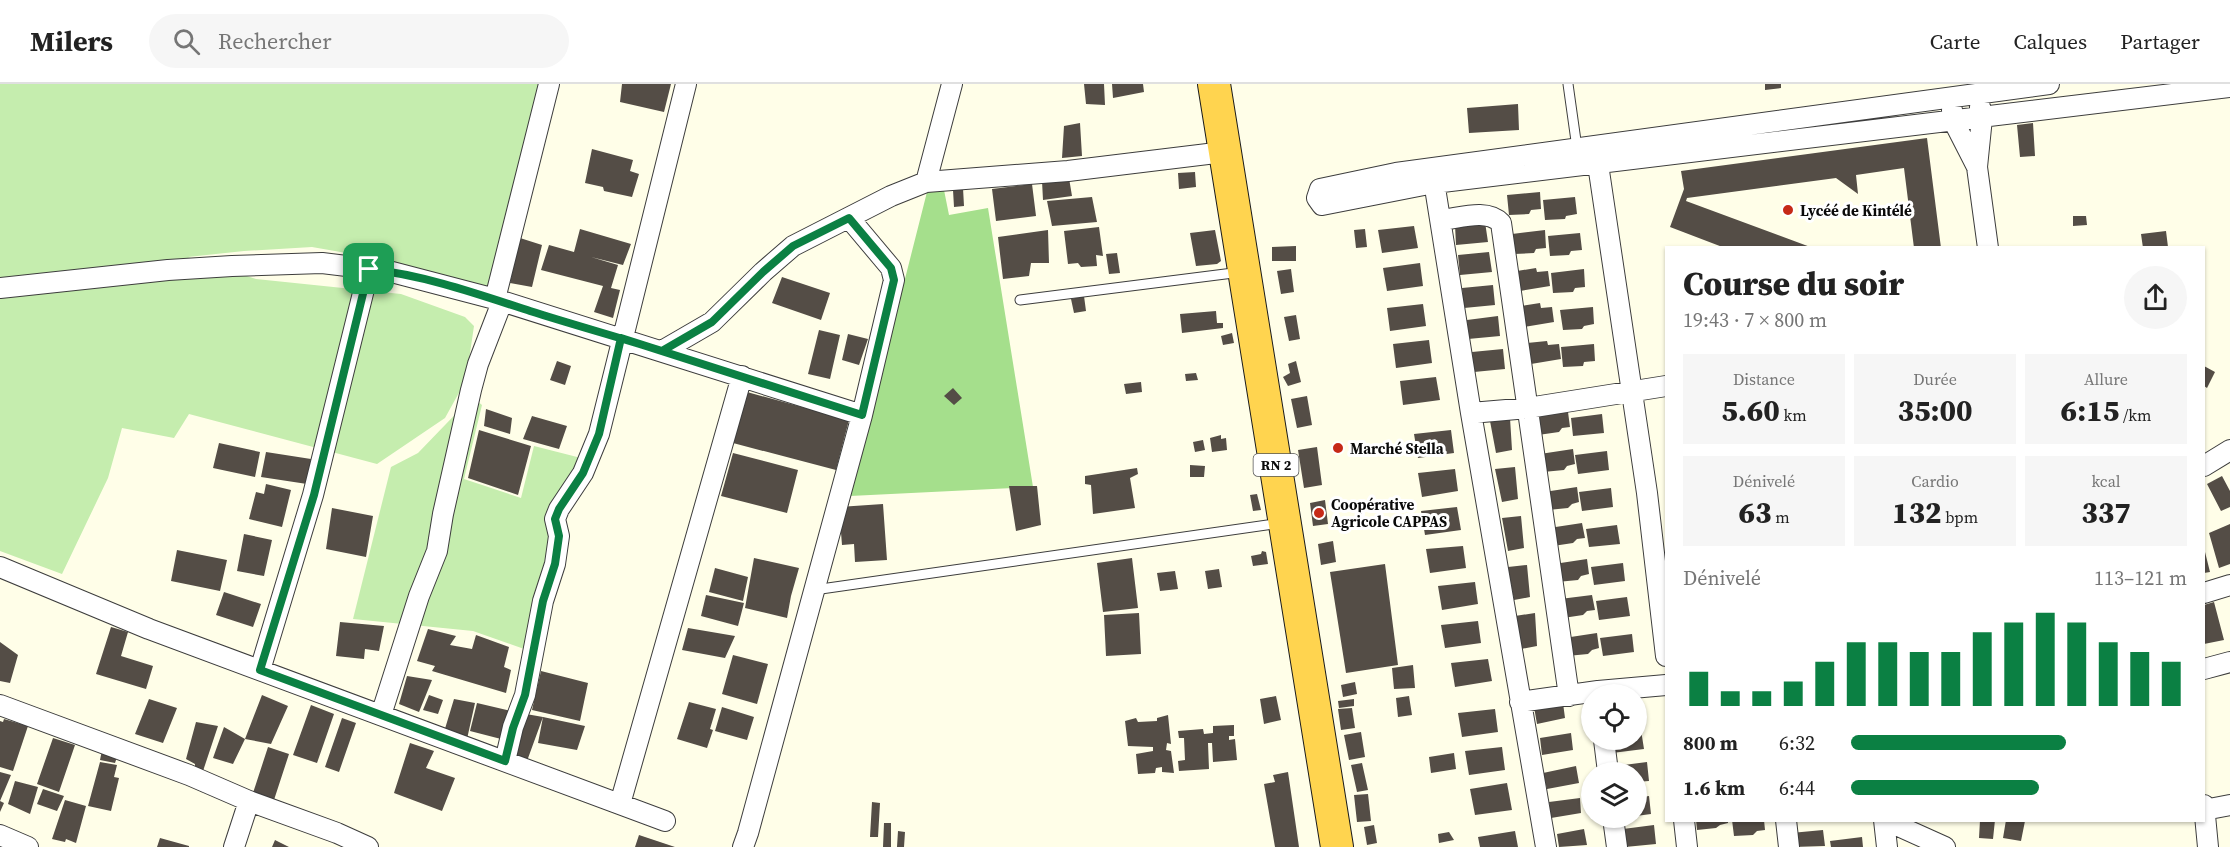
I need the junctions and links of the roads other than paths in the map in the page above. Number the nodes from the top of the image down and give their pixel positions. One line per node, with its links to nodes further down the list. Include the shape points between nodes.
1 (549, 84): 24 (street)
2 (686, 84): 25 (street)
3 (952, 84): 16 (street)
4 (1214, 84): 12 (highway, RN 2)
5 (1568, 84): 13 (lane)
6 (2049, 84): 8 (street)
7 (2230, 87): 10 (street)
8 (1978, 89): 9 (street); 10 (street)
9 (1949, 91): 11 (street); 13 (street)
10 (1982, 118): 11 (street); 14 (street)
11 (1954, 122): 13 (street); 14 (street)
12 (1224, 152): 16 (street, via 1068,171); 21 (highway, RN 2)
13 (1590, 152): 15 (street); 29 (street)
14 (1977, 167): 19 (street)
15 (1433, 176): 15 (street, via 1396,173 1320,189 1317,198 1322,205); 18 (street)
16 (926, 182): 17 (street)
17 (849, 218): 26 (street, via 793,246 712,322); 32 (street, via 891,268 894,280)
18 (1442, 220): 30 (street, via 1483,214 1501,223); 31 (street)
19 (1988, 246)
20 (369, 269): 22 (street, via 322,263 168,270); 24 (street, via 419,278); 45 (street, via 314,495)
21 (1244, 272): 23 (lane); 37 (highway, RN 2)
22 (0, 288)
23 (1020, 300)
24 (498, 301): 25 (street); 52 (street, via 471,390 437,551)
25 (621, 338): 26 (street); 53 (street, via 599,434 583,473 555,519 559,536 555,564 543,601 525,695)
26 (662, 351): 27 (street)
27 (742, 376): 32 (street); 55 (street)
28 (1665, 386): 29 (street)
29 (1630, 391): 30 (street); 35 (street)
30 (1528, 408): 31 (street); 49 (street)
31 (1471, 413): 50 (street)
32 (862, 415): 40 (street)
33 (2230, 450): 34 (street)
34 (2205, 465)
35 (1647, 493): 36 (street); 42 (street)
36 (1665, 499)
37 (1285, 522): 40 (lane); 70 (highway, RN 2)
38 (0, 567): 45 (street)
39 (2230, 585): 41 (street)
40 (814, 590): 69 (street)
41 (2205, 593)
42 (1665, 624)
43 (2230, 662): 44 (street)
44 (2205, 669)
45 (260, 670): 52 (street)
46 (1665, 685): 47 (street)
47 (1647, 687)
48 (1581, 695): 49 (street)
49 (1569, 696): 50 (street)
50 (1520, 702): 71 (street)
51 (0, 705): 54 (street)
52 (381, 715): 53 (street)
53 (505, 761): 55 (street)
54 (249, 801): 67 (street); 68 (street)
55 (620, 804): 59 (street)
56 (2230, 805): 57 (street)
57 (2205, 810)
58 (2205, 819): 77 (street)
59 (665, 821)
60 (1684, 822): 73 (street)
61 (1786, 822): 74 (street)
62 (1885, 822): 75 (street)
63 (1889, 822): 76 (street)
64 (1614, 828): 72 (street)
65 (0, 836): 66 (street)
66 (28, 847)
67 (234, 847)
68 (368, 847)
69 (743, 847)
70 (1337, 847)
71 (1546, 847)
72 (1617, 847)
73 (1687, 847)
74 (1789, 847)
75 (1887, 847)
76 (1945, 847)
77 (2208, 847)

